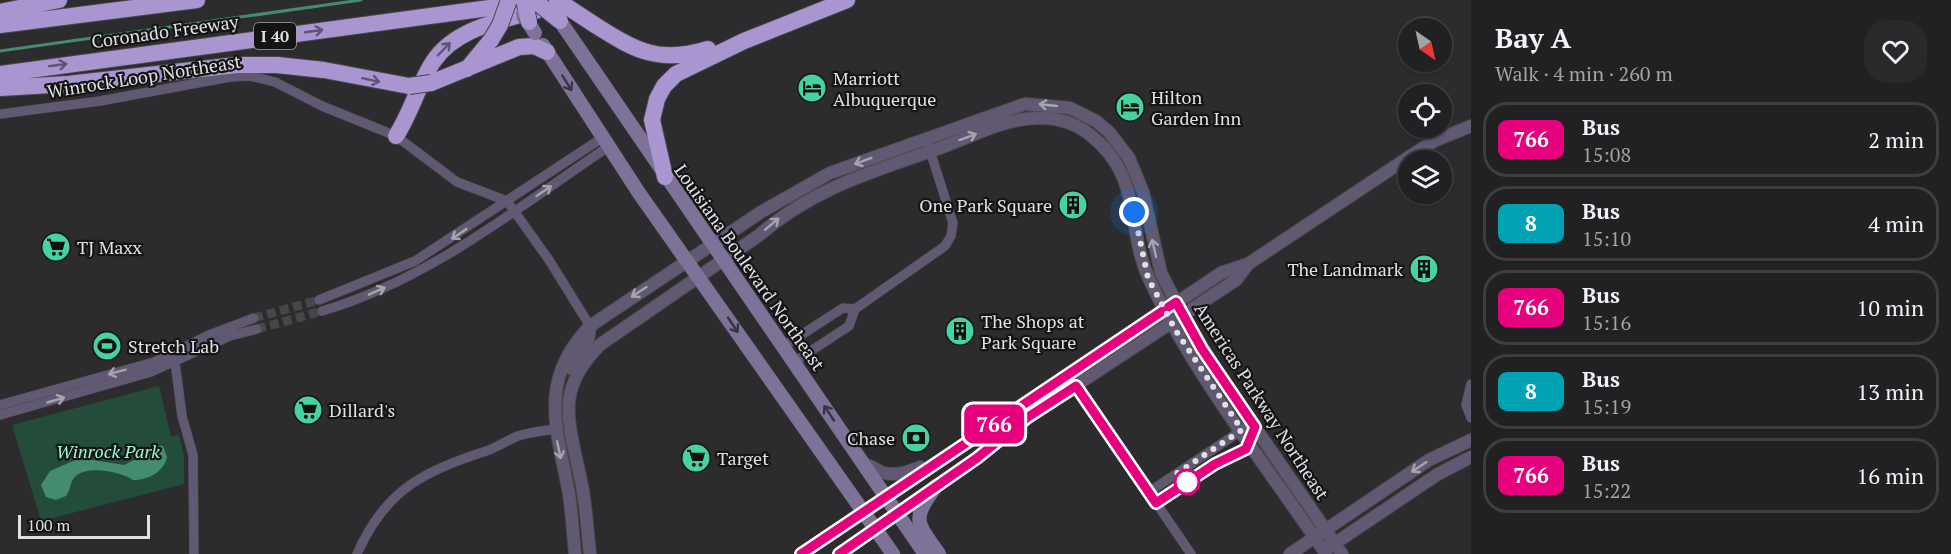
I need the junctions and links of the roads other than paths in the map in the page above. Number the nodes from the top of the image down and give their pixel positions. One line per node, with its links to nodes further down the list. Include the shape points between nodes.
1 (59, 0): 11 (highway)
2 (197, 0): 13 (highway, Coronado Freeway)
3 (509, 0): 17 (highway, bridge, via 491,40)
4 (514, 0): 14 (main road, bridge)
5 (524, 0): 14 (highway, bridge)
6 (534, 0): 12 (highway, bridge)
7 (547, 0): 12 (main road, Louisiana Boulevard Northeast, bridge); 18 (highway, Coronado Freeway / I 40, one-way to 7)
8 (557, 0): 15 (highway, bridge, via 622,42 649,54 679,56)
9 (570, 0): 22 (highway, one-way to 9, via 432,63 453,40)
10 (847, 0): 15 (highway)
11 (0, 12)
12 (562, 24): 26 (main road, Louisiana Boulevard Northeast)
13 (0, 25)
14 (532, 28): 16 (main road)
15 (744, 41): 26 (highway, via 690,66 664,86 652,120)
16 (547, 52): 17 (highway, via 527,45); 24 (main road, one-way to 24)
17 (466, 69): 19 (highway, one-way to 17, bridge, via 257,65 324,70 409,86 431,83)
18 (0, 74)
19 (0, 88)
20 (0, 114): 22 (street, Winrock Loop Northeast, via 250,76 275,82)
21 (1471, 126): 32 (street, via 1412,154)
22 (396, 136): 27 (street, Winrock Loop Northeast, via 457,182)
23 (926, 138): 25 (street); 29 (street, Americas Parkway Northeast, one-way to 29, via 830,173); 35 (street, Americas Parkway Northeast, one-way to 23, via 1156,258 1138,177 1117,142 1096,121 1070,108 1025,104)
24 (605, 143): 27 (street); 28 (street, one-way to 24); 31 (main road)
25 (930, 151): 30 (street, Americas Parkway Northeast, one-way to 25, via 807,199); 36 (street, via 953,223 951,236 936,253); 37 (street, Americas Parkway Northeast, one-way to 37, via 1006,124 1038,118 1058,119 1090,134 1118,166 1127,184 1143,263)
26 (665, 177): 29 (main road, Louisiana Boulevard Northeast)
27 (507, 201): 28 (street); 34 (street, one-way to 34, via 416,261)
28 (514, 211): 38 (street, one-way to 28, via 420,271); 42 (street)
29 (714, 243): 30 (main road, Louisiana Boulevard Northeast); 31 (street, Americas Parkway Northeast)
30 (724, 258): 33 (street, Americas Parkway Northeast); 45 (main road, Louisiana Boulevard Northeast)
31 (688, 260): 33 (main road); 42 (street, Americas Parkway Northeast, one-way to 42)
32 (1248, 264): 35 (street, via 1221,273); 39 (street, via 1236,280)
33 (700, 276): 52 (street, Americas Parkway Northeast, via 619,329 593,352 573,381); 64 (main road, one-way to 64)
34 (319, 300)
35 (1176, 302): 37 (street); 39 (street, Americas Parkway Northeast)
36 (855, 309): 45 (street, via 843,308); 47 (street, via 849,326)
37 (1164, 310): 41 (street, Americas Parkway Northeast); 48 (street)
38 (322, 311)
39 (1184, 315): 41 (street); 55 (street, Americas Parkway Northeast)
40 (254, 318): 44 (street)
41 (1172, 323): 50 (street); 55 (street, Americas Parkway Northeast)
42 (590, 326): 52 (street, via 588,340 567,378); 56 (street, Americas Parkway Northeast, via 575,343 560,373 554,395)
43 (257, 329): 44 (street)
44 (210, 340): 46 (street); 51 (street, one-way to 51, via 154,362)
45 (784, 346): 47 (main road, Louisiana Boulevard Northeast)
46 (175, 362): 53 (street, one-way to 46); 71 (street, via 181,410 193,455)
47 (794, 362): 60 (main road, Louisiana Boulevard Northeast, one-way to 47)
48 (1069, 374): 50 (street); 58 (street)
49 (1471, 384): 54 (street, via 1466,405)
50 (1076, 386): 61 (street); 62 (street)
51 (0, 405)
52 (567, 410): 66 (street)
53 (0, 415)
54 (1471, 418)
55 (1247, 427): 62 (street); 69 (street, Americas Parkway Northeast)
56 (555, 429): 67 (street, Americas Parkway Northeast, one-way to 67); 72 (street, via 519,436 446,463 423,476 381,512)
57 (1471, 440): 69 (street, one-way to 69, via 1429,460)
58 (963, 444): 60 (street, via 904,473 887,474); 63 (street)
59 (1471, 457): 70 (street, via 1438,474)
60 (863, 464): 63 (main road, Louisiana Boulevard Northeast)
61 (936, 486): 65 (street); 79 (main road, via 919,510 919,521)
62 (1149, 492): 80 (street)
63 (885, 496): 64 (street); 65 (main road, Louisiana Boulevard Northeast)
64 (862, 512): 68 (main road); 75 (street)
65 (897, 514): 68 (street); 78 (main road, Louisiana Boulevard Northeast)
66 (586, 515): 67 (street); 74 (street)
67 (571, 517): 73 (street, Americas Parkway Northeast)
68 (876, 529): 76 (street); 77 (main road)
69 (1320, 533): 70 (street, Americas Parkway Northeast); 81 (street)
70 (1329, 551)
71 (194, 554)
72 (357, 554)
73 (575, 554)
74 (590, 554)
75 (801, 554)
76 (839, 554)
77 (893, 554)
78 (925, 554)
79 (939, 554)
80 (1191, 554)
81 (1290, 554)

